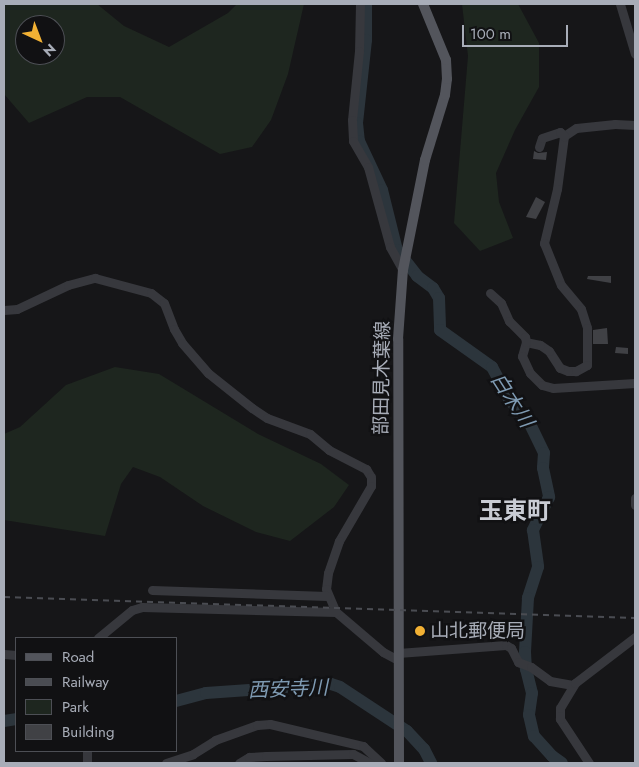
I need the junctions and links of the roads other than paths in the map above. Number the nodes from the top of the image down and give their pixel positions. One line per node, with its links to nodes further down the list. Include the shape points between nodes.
1 (360, 4): 8 (street, via 353,141 368,167 390,246)
2 (423, 4): 8 (main road, 部田見木葉線, via 446,60 447,79 425,160)
3 (620, 4): 4 (street)
4 (635, 54)
5 (635, 125): 6 (street, via 576,128)
6 (564, 136): 7 (street, via 560,132 542,138); 11 (street, via 557,189 544,243 561,285 582,310 587,328 587,365 576,371 560,368 549,351)
7 (539, 147)
8 (403, 267): 20 (main road, 部田見木葉線, via 398,339)
9 (490, 293): 11 (street, via 501,303)
10 (4, 310): 16 (street, via 17,309 68,285 95,278 152,293 164,303 182,344 208,373 267,418 310,434 329,450 366,469 372,477 371,486 339,541 328,573)
11 (526, 342): 12 (street, via 522,356 524,363 542,385 579,388)
12 (635, 383)
13 (635, 498): 14 (street)
14 (635, 505)
15 (152, 590): 16 (street)
16 (327, 596): 17 (street)
17 (336, 612): 18 (street, via 142,607 132,610); 20 (street, via 383,652)
18 (99, 637)
19 (635, 637): 21 (street)
20 (398, 656): 21 (street, via 506,645 521,664 532,667 550,681); 26 (main road, 部田見木葉線)
21 (573, 685): 27 (street, via 559,714)
22 (166, 763): 25 (street, via 193,754 215,740 270,724 363,746)
23 (240, 763): 24 (street, via 249,757 353,754)
24 (370, 763)
25 (381, 763)
26 (399, 763)
27 (589, 763)

